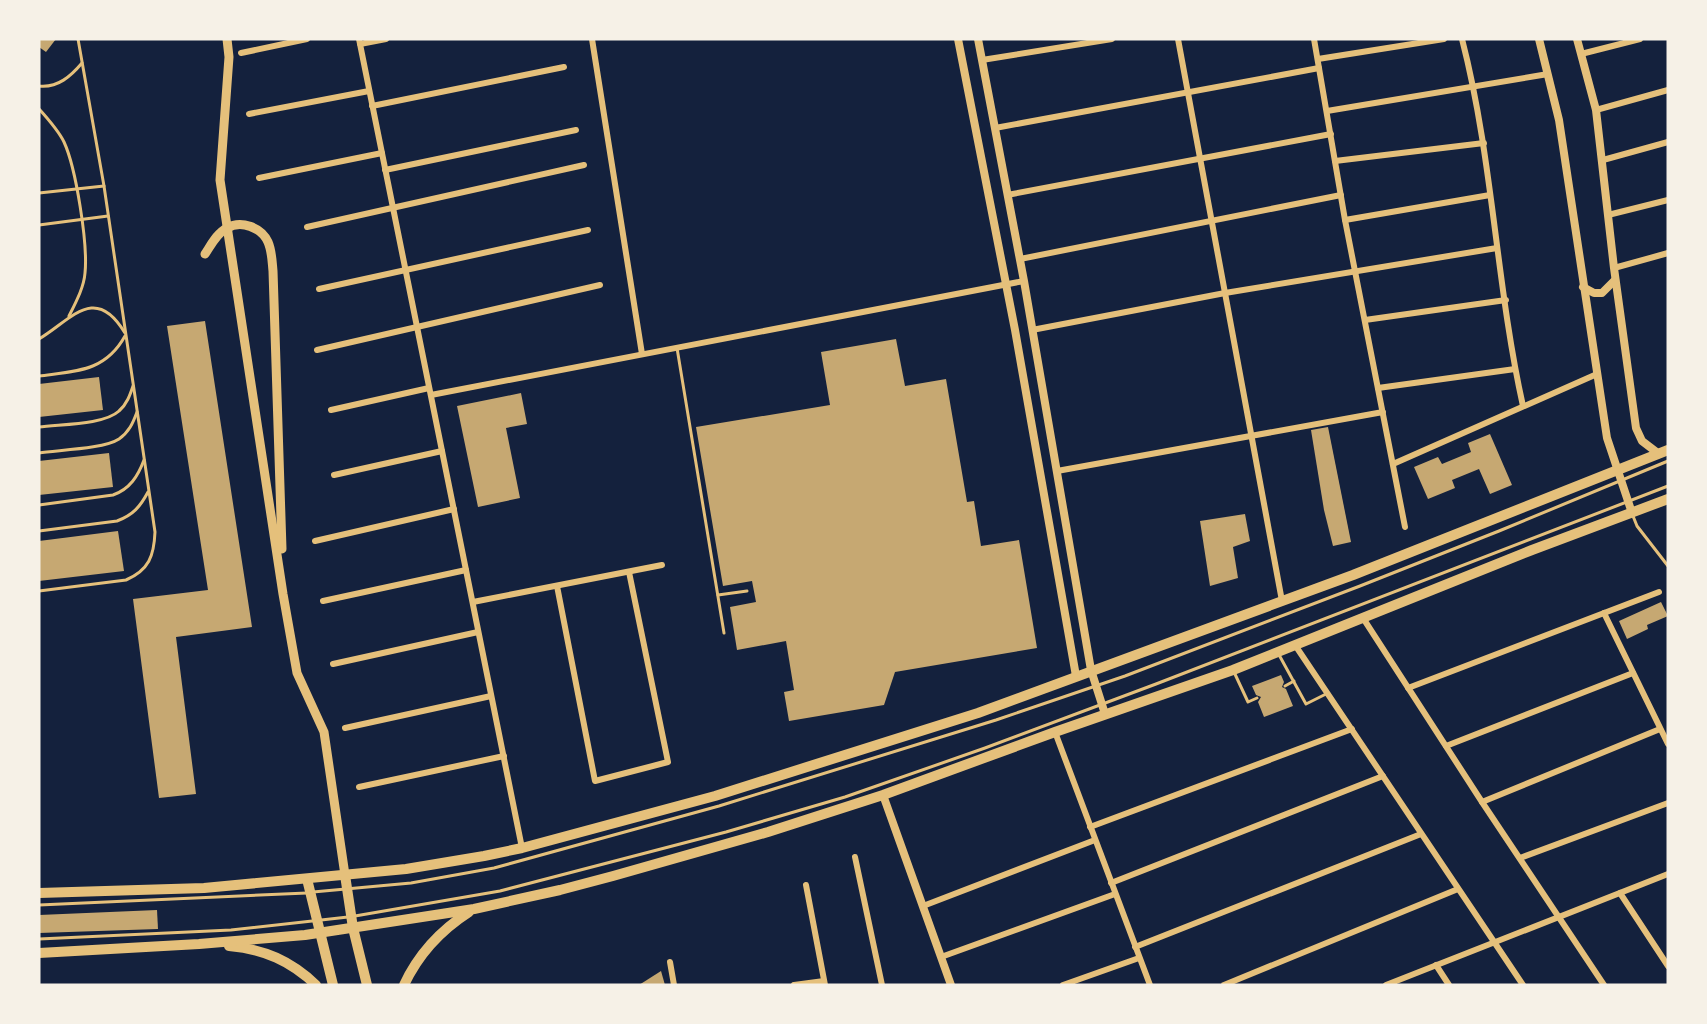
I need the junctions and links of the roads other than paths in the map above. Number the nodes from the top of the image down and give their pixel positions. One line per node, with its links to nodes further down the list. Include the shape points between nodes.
1 (78, 39): 21 (lane)
2 (227, 39): 61 (main road, via 220,180)
3 (307, 39): 17 (street)
4 (386, 39): 16 (street)
5 (592, 39): 87 (street)
6 (958, 39): 74 (street)
7 (978, 39): 20 (street)
8 (1112, 39): 20 (street)
9 (1178, 39): 29 (street)
10 (1314, 39): 19 (street)
11 (1444, 39): 19 (street)
12 (1462, 39): 26 (street)
13 (1539, 39): 24 (street)
14 (1577, 39): 18 (street)
15 (1640, 39): 18 (street)
16 (359, 42): 28 (street)
17 (241, 53)
18 (1581, 54): 32 (street)
19 (1318, 59): 23 (street)
20 (982, 60): 35 (street)
21 (82, 63): 25 (lane, via 59,83); 47 (lane)
22 (564, 67): 30 (street)
23 (1319, 68): 29 (street); 33 (street)
24 (1548, 74): 26 (street); 75 (street, via 1559,120)
25 (39, 86)
26 (1474, 87): 33 (street); 39 (street)
27 (1668, 90): 32 (street)
28 (369, 91): 30 (street); 34 (street)
29 (1188, 92): 35 (street); 41 (street)
30 (372, 106): 40 (street)
31 (39, 109): 48 (lane, via 63,140)
32 (1596, 110): 42 (street)
33 (1327, 111): 37 (street)
34 (249, 114)
35 (995, 128): 50 (street)
36 (576, 130): 45 (street)
37 (1331, 134): 41 (street); 43 (street)
38 (1668, 142): 42 (street)
39 (1484, 143): 43 (street); 52 (street)
40 (382, 153): 45 (street); 46 (street)
41 (1200, 158): 50 (street); 58 (street)
42 (1603, 160): 55 (street)
43 (1335, 161): 51 (street)
44 (584, 165): 54 (street)
45 (385, 170): 54 (street)
46 (259, 178)
47 (104, 186): 48 (lane); 56 (lane)
48 (76, 189): 49 (lane); 57 (lane)
49 (39, 193)
50 (1008, 195): 67 (street)
51 (1341, 195): 58 (street); 59 (street)
52 (1490, 195): 59 (street); 64 (street)
53 (1668, 200): 55 (street)
54 (393, 207): 62 (street); 69 (street)
55 (1608, 215): 68 (street)
56 (108, 216): 57 (lane); 83 (lane)
57 (81, 220): 60 (lane); 79 (lane, via 85,274)
58 (1212, 220): 67 (street); 77 (street)
59 (1345, 220): 70 (street)
60 (39, 225)
61 (228, 227): 65 (main road); 127 (main road); 127 (main road, via 253,227 265,237 271,252)
62 (307, 227)
63 (588, 230): 69 (street)
64 (1497, 248): 70 (street); 78 (street)
65 (205, 254)
66 (1668, 254): 68 (street)
67 (1020, 259): 72 (street)
68 (1614, 268): 71 (street)
69 (405, 270): 76 (street); 81 (street)
70 (1355, 271): 77 (street); 80 (street)
71 (1615, 280): 75 (street, via 1602,293); 101 (street, via 1636,429 1642,441)
72 (1024, 282): 74 (street); 82 (street)
73 (600, 285): 81 (street)
74 (1006, 285): 85 (street); 142 (street)
75 (1583, 287): 89 (street)
76 (319, 289)
77 (1225, 293): 82 (street); 99 (street)
78 (1506, 300): 80 (street); 88 (street)
79 (69, 315): 83 (lane, via 82,309 109,312); 84 (lane)
80 (1365, 321): 92 (street)
81 (417, 327): 86 (street); 93 (street)
82 (1032, 330): 106 (street)
83 (126, 334): 90 (lane, via 112,355 95,366); 91 (lane)
84 (39, 339)
85 (677, 348): 87 (street); 128 (lane)
86 (317, 350)
87 (642, 354): 93 (street)
88 (1515, 369): 92 (street); 94 (street)
89 (1597, 374): 94 (street); 108 (street, via 1607,438)
90 (39, 376)
91 (134, 384): 96 (lane); 98 (lane, via 122,409 112,416)
92 (1378, 388): 97 (street)
93 (430, 391): 95 (street); 100 (street)
94 (1523, 406): 105 (street)
95 (331, 410)
96 (137, 411): 102 (lane, via 132,425 117,441); 103 (lane)
97 (1383, 412): 99 (street); 105 (street)
98 (39, 427)
99 (1252, 436): 106 (street); 130 (street)
100 (442, 451): 107 (street); 114 (street)
101 (1664, 452): 108 (main road)
102 (39, 453)
103 (144, 459): 110 (lane); 113 (lane, via 140,473 123,492)
104 (1668, 461): 108 (lane)
105 (1393, 464): 116 (street)
106 (1057, 471): 139 (street)
107 (334, 475)
108 (1619, 476): 112 (street); 130 (main road); 144 (lane, via 1381,577)
109 (1668, 486): 112 (lane)
110 (149, 491): 117 (lane, via 137,510 117,521); 124 (lane, via 154,548 139,574 126,580)
111 (1668, 499): 115 (main road)
112 (1628, 501): 115 (street); 150 (lane)
113 (39, 505)
114 (454, 509): 118 (street); 121 (street)
115 (1632, 513): 120 (lane, via 1637,526); 133 (main road)
116 (1405, 527)
117 (39, 531)
118 (315, 542)
119 (662, 565): 122 (street)
120 (1668, 566)
121 (466, 570): 129 (street); 131 (street)
122 (629, 572): 123 (street); 123 (street, via 668,762 595,781)
123 (557, 586): 131 (street)
124 (39, 591)
125 (747, 591): 128 (lane)
126 (1659, 592): 132 (street)
127 (283, 594): 171 (main road, via 297,673 324,732)
128 (718, 595): 135 (lane)
129 (323, 601)
130 (1282, 601): 139 (main road)
131 (472, 602): 134 (street)
132 (1604, 613): 141 (street); 146 (street)
133 (1364, 618): 136 (main road); 146 (street)
134 (478, 632): 138 (street); 148 (street)
135 (724, 633)
136 (1296, 645): 137 (main road); 147 (street)
137 (1277, 652): 140 (main road); 143 (lane)
138 (333, 664)
139 (1091, 670): 142 (main road); 144 (street)
140 (1233, 670): 149 (lane, via 1248,702); 151 (main road)
141 (1633, 673): 154 (street); 157 (street)
142 (1076, 676): 167 (main road, via 978,713 798,771)
143 (1294, 681): 145 (lane); 147 (lane, via 1306,704)
144 (1096, 685): 150 (street); 175 (lane, via 719,806 494,868 411,883)
145 (1285, 686)
146 (1408, 688): 157 (street)
147 (1328, 693): 153 (street)
148 (491, 696): 152 (street); 158 (street)
149 (1257, 698)
150 (1102, 703): 151 (street); 186 (lane, via 771,819 500,891)
151 (1105, 714): 155 (main road)
152 (345, 728)
153 (1352, 729): 159 (street); 164 (street)
154 (1660, 729): 156 (street); 162 (street)
155 (1055, 732): 161 (main road); 164 (street)
156 (1668, 744)
157 (1446, 746): 162 (street)
158 (504, 756): 160 (street); 167 (street)
159 (1383, 776): 165 (street); 173 (street)
160 (359, 787)
161 (884, 795): 182 (street); 183 (main road, via 613,876)
162 (1482, 802): 169 (street)
163 (1668, 803): 169 (street)
164 (1090, 827): 166 (street)
165 (1421, 834): 176 (street); 191 (street)
166 (1095, 840): 173 (street); 182 (street)
167 (522, 848): 171 (main road, via 446,863)
168 (855, 857): 205 (street)
169 (1520, 858): 184 (street)
170 (1668, 874): 179 (street)
171 (345, 875): 172 (main road); 175 (main road)
172 (307, 879): 177 (main road); 178 (main road, via 204,888)
173 (1111, 883): 180 (street)
174 (806, 885): 198 (street)
175 (347, 889): 177 (lane); 186 (main road)
176 (1458, 889): 189 (street); 209 (street)
177 (310, 892): 181 (lane); 185 (main road)
178 (39, 893)
179 (1620, 893): 184 (street); 197 (street)
180 (1115, 894): 191 (street); 193 (street)
181 (39, 905)
182 (923, 906): 193 (street)
183 (474, 909): 186 (main road); 202 (main road, via 436,938)
184 (1559, 916): 189 (street); 213 (street)
185 (318, 921): 186 (lane); 187 (main road); 188 (lane, via 231,930)
186 (352, 922): 187 (main road); 201 (main road)
187 (321, 933): 190 (main road); 200 (main road)
188 (39, 939)
189 (1493, 942): 196 (street); 212 (street)
190 (199, 944): 192 (main road); 199 (main road, via 265,952 285,961)
191 (1135, 947): 194 (street)
192 (39, 953)
193 (941, 957): 206 (street)
194 (1139, 958): 207 (street); 208 (street)
195 (670, 962): 203 (street)
196 (1436, 965): 210 (street); 211 (street)
197 (1668, 966)
198 (824, 983): 204 (street)
199 (316, 985)
200 (333, 985)
201 (367, 985)
202 (404, 985)
203 (674, 985)
204 (794, 985)
205 (882, 985)
206 (951, 985)
207 (1062, 985)
208 (1150, 985)
209 (1224, 985)
210 (1386, 985)
211 (1449, 985)
212 (1523, 985)
213 (1604, 985)

